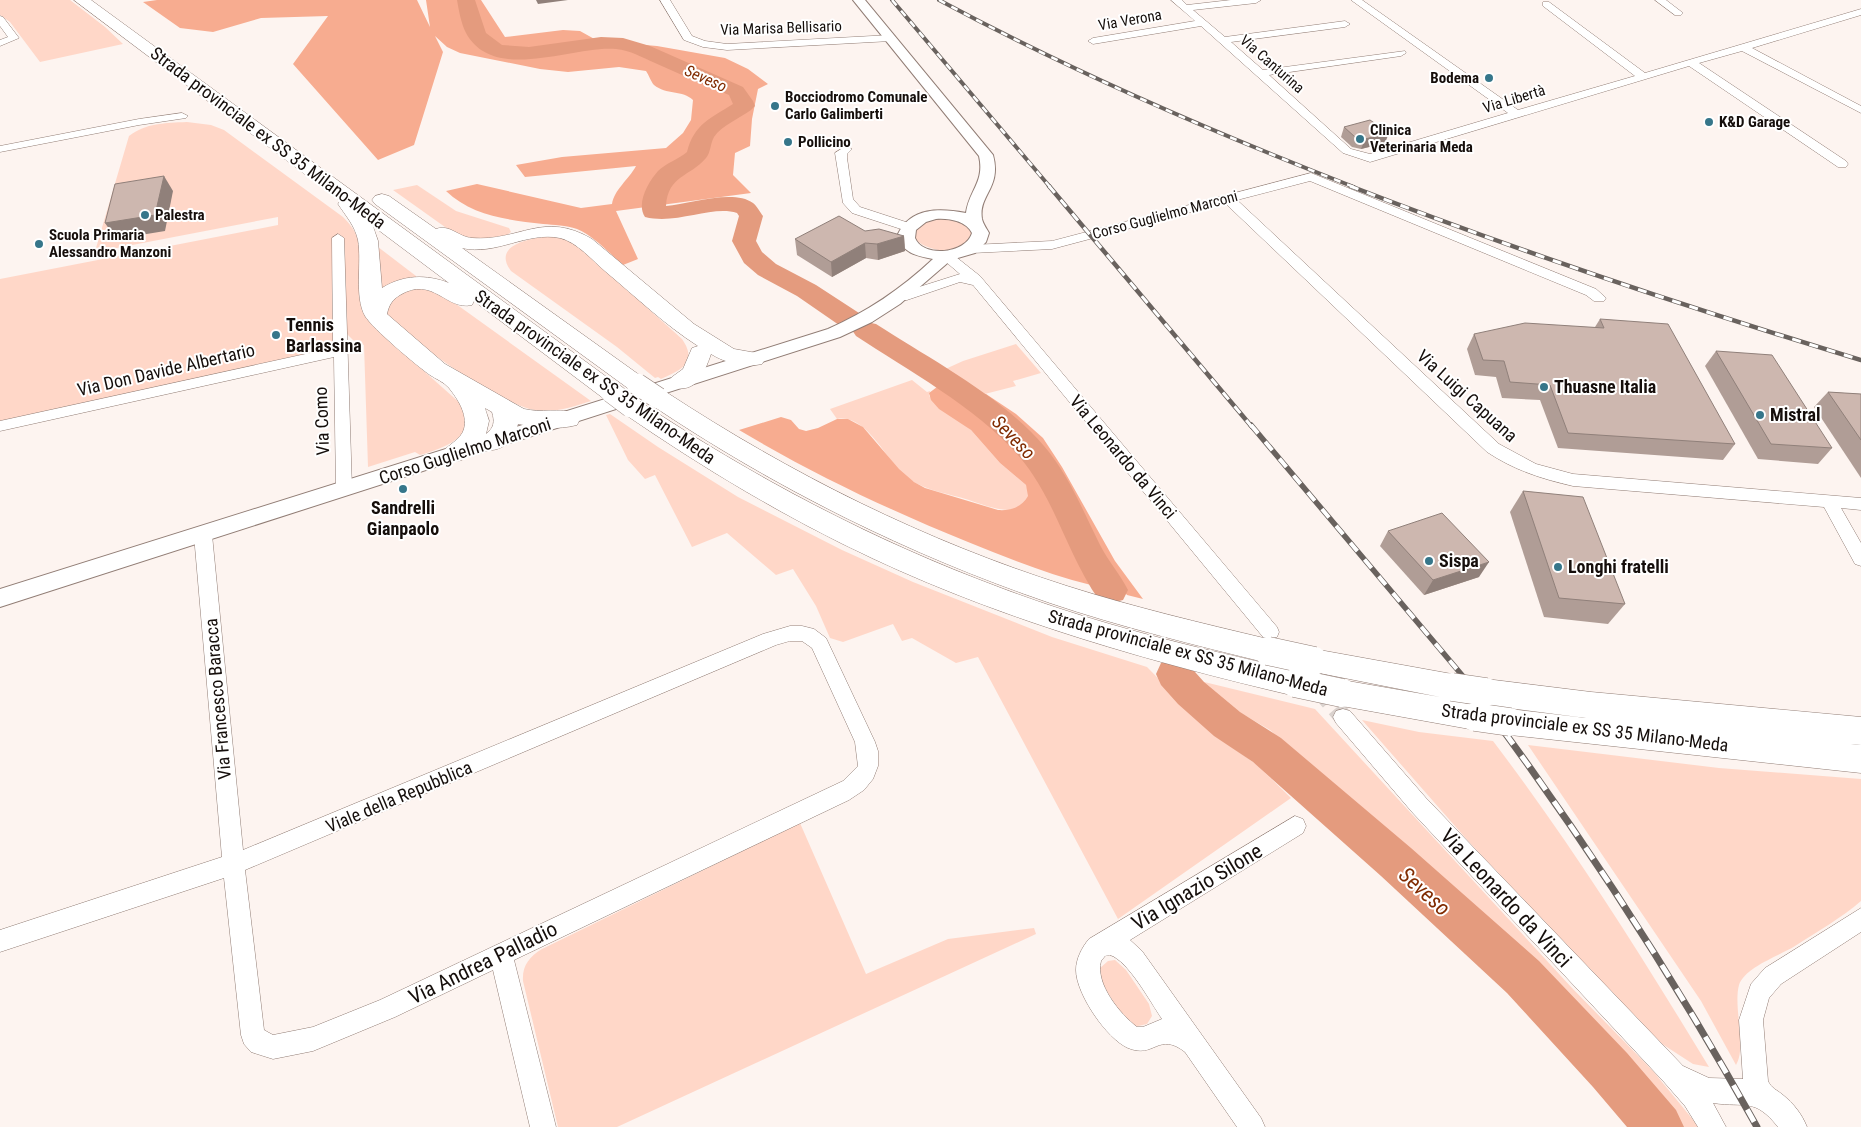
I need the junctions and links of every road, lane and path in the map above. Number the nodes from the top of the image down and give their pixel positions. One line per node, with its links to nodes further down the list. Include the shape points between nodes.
1 (665, 0): 15 (street, Via Marisa Bellisario, via 688,38 714,46)
2 (859, 0): 15 (street)
3 (1176, 0): 9 (street, Via Canturina)
4 (1256, 0): 9 (street)
5 (1356, 0): 25 (street)
6 (1660, 0): 11 (street)
7 (94, 3): 30 (highway, Strada provinciale ex SS 35 Milano-Meda); 32 (highway, Strada provinciale ex SS 35 Milano-Meda)
8 (1546, 4): 23 (street)
9 (1185, 8): 13 (street, Via Canturina)
10 (1861, 12): 19 (street, Via Libertà)
11 (1678, 13)
12 (0, 19): 18 (street, via 14,38)
13 (1202, 23): 16 (street, Via Canturina); 17 (street, Via Verona)
14 (1345, 24): 16 (street)
15 (891, 38): 33 (street, via 986,155 991,167 990,177)
16 (1222, 40): 22 (street, Via Canturina)
17 (1093, 41)
18 (0, 43)
19 (1743, 47): 21 (street, Via Libertà); 24 (street)
20 (1401, 53): 22 (street)
21 (1690, 62): 23 (street, Via Libertà); 31 (street)
22 (1261, 73): 29 (street, Via Canturina)
23 (1642, 76): 25 (street, Via Libertà)
24 (1861, 110)
25 (1516, 114): 29 (street, Via Libertà, via 1370,158)
26 (182, 116): 27 (street)
27 (0, 149)
28 (846, 149): 37 (street, via 841,158 847,200 856,210)
29 (1347, 151)
30 (325, 158)
31 (1842, 164)
32 (338, 191): 48 (highway, via 364,227); 50 (highway, Strada provinciale ex SS 35 Milano-Meda)
33 (980, 194): 35 (street); 36 (street, via 972,213)
34 (1227, 198): 40 (street, Corso Guglielmo Marconi, via 1052,245); 47 (street, Corso Guglielmo Marconi, via 1311,177); 63 (street, Via Luigi Capuana, via 1493,448 1530,470 1573,480)
35 (942, 214): 36 (street, via 960,216); 37 (street, via 922,218)
36 (977, 226): 40 (street, Corso Guglielmo Marconi, via 997,240); 42 (street, via 980,240)
37 (908, 228): 41 (street, via 906,240)
38 (517, 237): 49 (highway, via 501,250 498,257 501,269); 49 (highway, Strada provinciale ex SS 35 Milano-Meda, via 482,245 465,243 372,193); 53 (highway, via 550,230 579,238 686,329)
39 (338, 238): 51 (street, Via Como)
40 (1017, 247): 42 (street, Corso Guglielmo Marconi)
41 (918, 250): 43 (street); 45 (street)
42 (971, 250): 43 (street); 44 (street, via 971,268)
43 (946, 256): 44 (street, Via Leonardo da Vinci); 45 (street)
44 (976, 280): 46 (street, via 951,280); 68 (street, Via Leonardo da Vinci)
45 (920, 282): 46 (street)
46 (902, 297): 52 (street, via 848,327)
47 (1599, 298)
48 (376, 314): 50 (highway, via 378,305 392,290 408,284 426,283 445,288 489,316); 54 (highway, via 415,350)
49 (559, 327): 56 (highway, Strada provinciale ex SS 35 Milano-Meda)
50 (537, 338): 56 (highway, Strada provinciale ex SS 35 Milano-Meda)
51 (340, 351): 59 (street, Via Don Davide Albertario); 62 (street, Via Como)
52 (754, 359): 53 (highway, via 728,355)
53 (715, 362): 55 (highway)
54 (458, 382): 57 (highway); 60 (highway)
55 (680, 382): 58 (street, Corso Guglielmo Marconi)
56 (626, 394): 68 (highway, Strada provinciale ex SS 35 Milano-Meda, bridge, via 658,398 754,460 859,514 964,560 1034,586 1157,623); 69 (highway, Strada provinciale ex SS 35 Milano-Meda, via 734,475 826,524 986,594 1046,616 1179,654)
57 (502, 408): 58 (highway, via 517,416 536,420); 60 (highway, via 506,428 502,435)
58 (568, 418): 60 (street, Corso Guglielmo Marconi)
59 (0, 426)
60 (494, 436): 61 (highway, via 472,439)
61 (454, 454): 62 (street, Corso Guglielmo Marconi)
62 (344, 489): 65 (street, Corso Guglielmo Marconi)
63 (1829, 501): 64 (street, Via Luigi Capuana); 66 (street)
64 (1861, 504)
65 (203, 535): 67 (street, Corso Guglielmo Marconi); 76 (street, Via Francesco Baracca)
66 (1861, 560)
67 (0, 598)
68 (1269, 642): 69 (highway, Strada provinciale ex SS 35 Milano-Meda, bridge)
69 (1305, 672): 70 (highway, Strada provinciale ex SS 35 Milano-Meda, bridge, via 1452,687); 71 (highway, Strada provinciale ex SS 35 Milano-Meda, bridge)
70 (1480, 704): 71 (highway, Strada provinciale ex SS 35 Milano-Meda); 72 (highway, Strada provinciale ex SS 35 Milano-Meda, via 1591,705); 73 (highway, Strada provinciale ex SS 35 Milano-Meda, bridge, via 1510,722)
71 (1343, 705): 82 (street, Via Leonardo da Vinci, via 1419,805)
72 (1861, 731)
73 (1861, 758)
74 (863, 777): 76 (street, Viale della Repubblica, via 869,755 865,742 819,643 809,634 791,632); 80 (street, Via Andrea Palladio, via 842,793)
75 (1295, 826): 79 (street, Via Ignazio Silone)
76 (233, 864): 78 (street, Viale della Repubblica); 80 (street, Via Andrea Palladio, via 253,1035 260,1043 273,1047 312,1039 388,1009)
77 (1861, 919): 83 (street, via 1773,976 1759,992 1751,1020 1756,1081)
78 (0, 941)
79 (1099, 947): 81 (street, via 1118,945 1126,951); 81 (street, via 1091,952 1087,970 1094,990 1121,1031 1137,1039 1147,1039 1166,1030 1174,1031)
80 (501, 954): 84 (street)
81 (1194, 1044): 85 (street)
82 (1673, 1074): 83 (street, via 1713,1092 1751,1092); 86 (street, Via Leonardo da Vinci, via 1694,1097)
83 (1762, 1096): 87 (street)
84 (543, 1127)
85 (1252, 1127)
86 (1713, 1127)
87 (1794, 1127)

